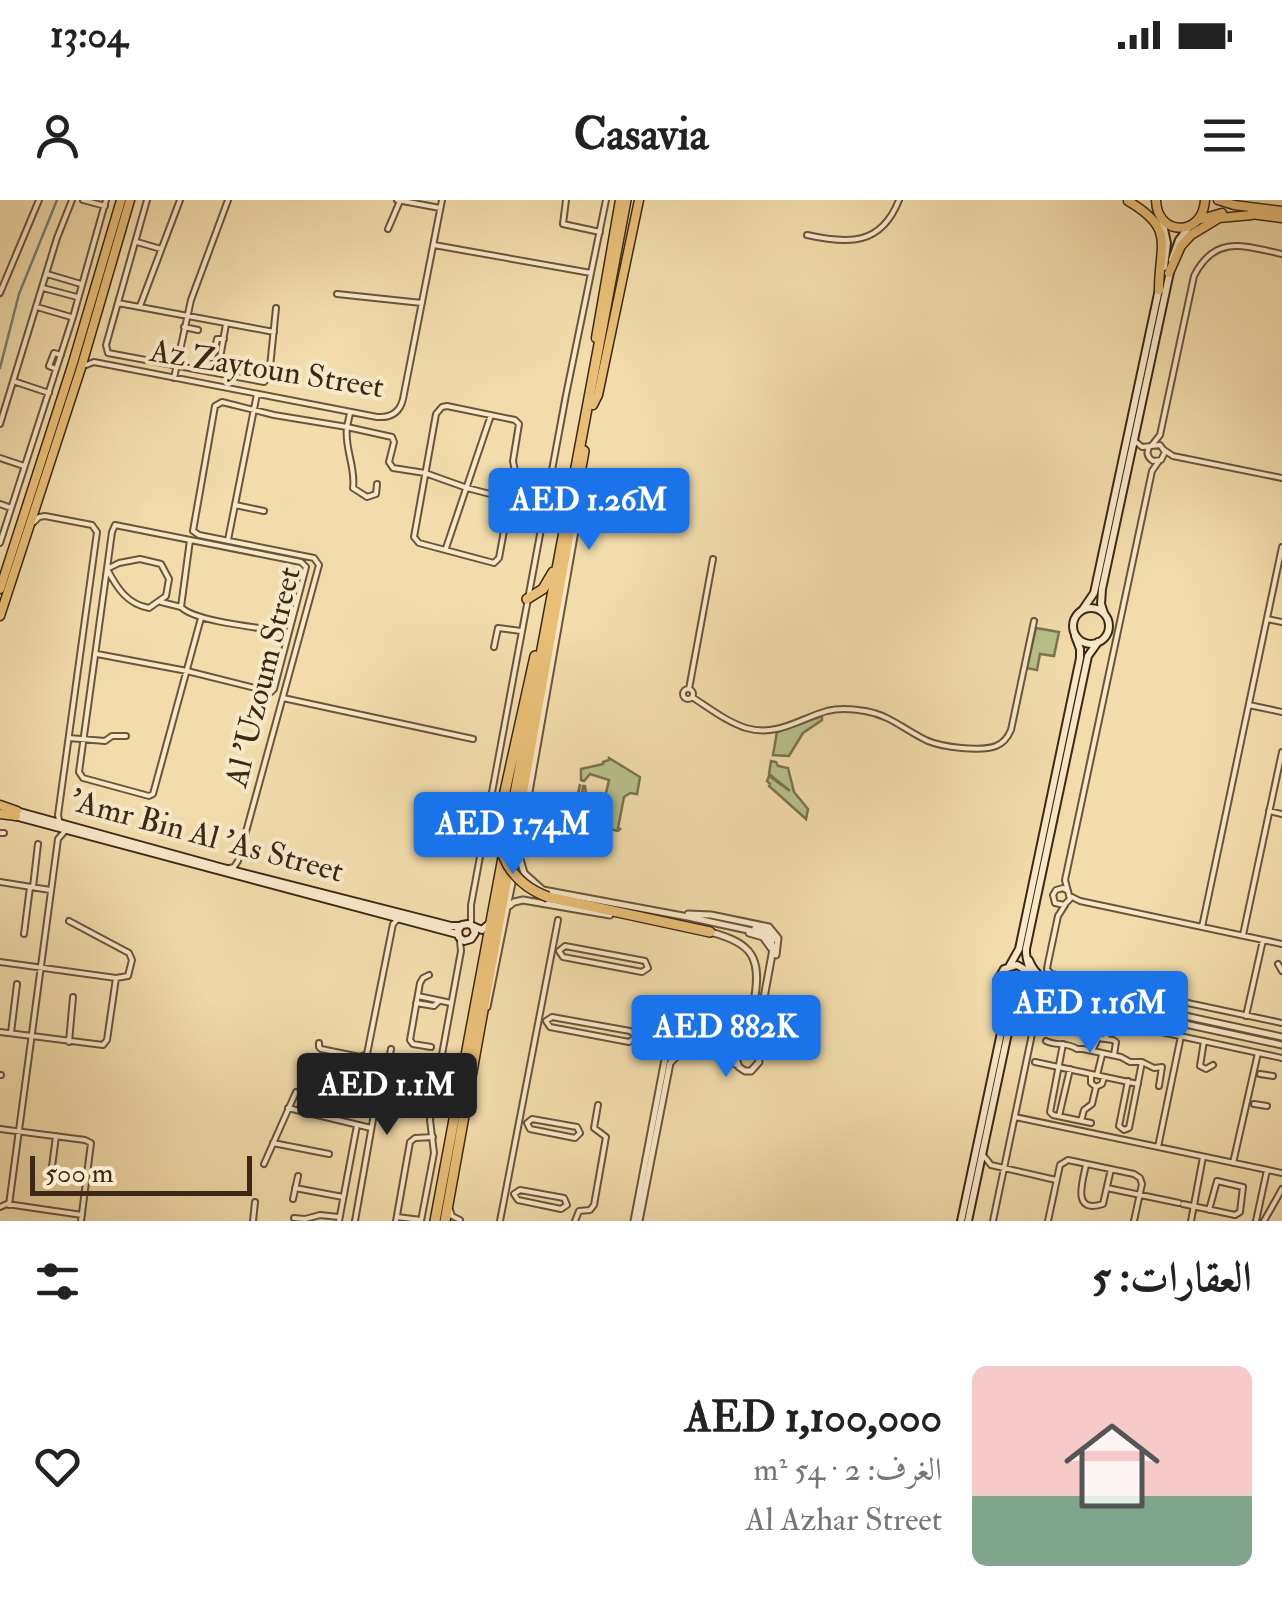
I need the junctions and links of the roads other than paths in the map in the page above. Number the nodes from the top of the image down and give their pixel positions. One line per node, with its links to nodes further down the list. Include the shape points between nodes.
1 (39, 200): 38 (street)
2 (72, 200): 36 (street)
3 (83, 200): 21 (street)
4 (121, 200): 83 (main road)
5 (130, 200): 44 (main road)
6 (147, 200): 30 (street)
7 (180, 200): 32 (street)
8 (228, 200): 50 (street)
9 (398, 200): 19 (street); 27 (street)
10 (442, 200): 22 (street, Az Zaytoun Street)
11 (566, 200): 28 (street, via 564,225)
12 (606, 200): 28 (street)
13 (899, 200): 29 (street, via 889,220 865,238 842,242)
14 (1124, 200): 25 (main road); 40 (main road, via 1150,215 1160,233)
15 (1156, 200): 25 (main road)
16 (1205, 200): 26 (main road)
17 (1218, 200): 23 (main road)
18 (1229, 200): 23 (main road)
19 (410, 201): 22 (street)
20 (632, 202): 88 (highway); 100 (highway)
21 (106, 203): 37 (street)
22 (440, 208): 31 (street, Az Zaytoun Street)
23 (1280, 213): 24 (main road)
24 (1252, 214): 26 (main road, via 1222,212); 35 (main road, via 1219,218 1191,235)
25 (1160, 218): 26 (main road, via 1178,228); 40 (main road, via 1167,248)
26 (1194, 223): 35 (main road, via 1177,244)
27 (388, 229)
28 (600, 232): 34 (street)
29 (806, 235)
30 (135, 241): 32 (street); 45 (street)
31 (434, 244): 34 (street); 46 (street, Az Zaytoun Street)
32 (162, 249): 47 (street)
33 (1282, 254): 69 (street, via 1231,245 1201,263)
34 (592, 273): 85 (street)
35 (1169, 273): 70 (main road)
36 (47, 274): 37 (street); 39 (street)
37 (82, 284): 43 (street)
38 (1, 285): 41 (street)
39 (43, 288): 43 (street); 48 (street)
40 (1159, 290): 111 (main road, via 1094,593)
41 (0, 293)
42 (338, 294): 46 (street)
43 (78, 298): 51 (street)
44 (101, 300): 57 (street, via 88,354); 64 (main road)
45 (118, 303): 47 (street); 58 (street, via 108,353)
46 (422, 303): 65 (street, Az Zaytoun Street, via 400,408 382,417)
47 (140, 306): 50 (street)
48 (38, 307): 51 (street); 60 (street)
49 (276, 308): 55 (street)
50 (186, 316): 52 (street); 53 (street)
51 (73, 317): 61 (street)
52 (226, 324): 55 (street); 56 (street)
53 (184, 327): 54 (street); 58 (street)
54 (198, 330)
55 (274, 332): 58 (street, via 266,382)
56 (224, 339): 56 (street, via 220,356 214,350 217,339)
57 (94, 362): 59 (street, Az Zaytoun Street); 64 (street, via 84,367)
58 (176, 366): 59 (street)
59 (174, 378): 62 (street, Az Zaytoun Street)
60 (14, 381): 61 (street); 67 (street)
61 (49, 393): 78 (street)
62 (257, 394): 63 (street); 65 (street, Az Zaytoun Street)
63 (254, 409): 68 (street); 92 (street); 98 (street, Al 'Uzoum Street, via 218,403 211,428 192,529)
64 (67, 411): 81 (main road)
65 (350, 412): 68 (street)
66 (492, 415): 80 (street, via 440,409); 87 (street); 90 (street, via 519,424)
67 (0, 424)
68 (347, 427): 80 (street, via 390,436 390,466); 84 (street, via 353,488 367,497 376,494)
69 (1160, 434): 71 (street); 72 (street)
70 (1134, 437): 71 (street, via 1140,446); 76 (main road)
71 (1151, 445): 72 (street); 73 (street)
72 (1163, 448): 74 (street); 77 (street)
73 (1148, 456): 76 (street, via 1139,450); 77 (street); 79 (street)
74 (1174, 456): 77 (street); 82 (street)
75 (0, 458): 78 (street)
76 (1130, 458): 112 (main road, via 1101,594)
77 (1160, 460): 79 (street)
78 (24, 466): 86 (street)
79 (1152, 471): 146 (street)
80 (425, 473): 87 (street); 102 (street, via 414,537)
81 (45, 478): 95 (street); 105 (main road)
82 (1282, 478)
83 (34, 484): 86 (street); 89 (main road)
84 (377, 484)
85 (549, 487): 96 (street); 96 (street, via 525,484 517,505 520,512)
86 (21, 488): 89 (street); 93 (street)
87 (467, 488): 90 (street); 102 (street)
88 (577, 496): 141 (street); 205 (highway)
89 (29, 499): 106 (main road)
90 (509, 499): 102 (street, via 496,562)
91 (0, 504): 93 (street)
92 (235, 505): 94 (street); 98 (street)
93 (11, 508): 99 (street)
94 (264, 511)
95 (45, 516): 105 (street, via 34,522); 129 (street, via 92,525 97,532)
96 (543, 516): 107 (street)
97 (190, 540): 104 (street, via 115,525); 110 (street); 119 (street, via 301,562 306,567)
98 (228, 540): 125 (street, Al 'Uzoum Street, via 319,563)
99 (0, 543)
100 (561, 547): 107 (highway, via 550,580); 108 (highway)
101 (1282, 548): 115 (street)
102 (446, 549)
103 (713, 559): 116 (street, via 689,689 692,697 750,729 780,729 847,709 882,714 941,745 996,746 1012,730)
104 (107, 569): 109 (street, via 134,603 149,608); 109 (street, via 140,559 161,564 169,579); 123 (street)
105 (12, 581): 113 (main road)
106 (0, 589)
107 (527, 600): 118 (street)
108 (551, 601): 153 (highway, bridge, via 498,836 508,867 526,886); 154 (highway)
109 (161, 602): 110 (street)
110 (181, 608): 114 (street)
111 (1083, 609): 112 (main road); 120 (main road, via 1073,619)
112 (1104, 613): 121 (main road, via 1108,629)
113 (0, 616)
114 (200, 618): 119 (street); 124 (street)
115 (1267, 618): 117 (street); 126 (street)
116 (1034, 621)
117 (1282, 622)
118 (521, 631): 122 (street, via 499,628); 169 (street)
119 (287, 632): 124 (street, via 271,692)
120 (1075, 636): 121 (main road); 184 (main road, via 1080,658 1019,949)
121 (1098, 642): 148 (main road, via 1088,656)
122 (494, 648)
123 (97, 654): 124 (street); 130 (street)
124 (187, 671): 130 (street, via 153,794 83,778)
125 (283, 698): 131 (street); 143 (street, Al 'Uzoum Street)
126 (1248, 705): 127 (street); 168 (street)
127 (1282, 712)
128 (126, 736): 130 (street)
129 (69, 738): 130 (street); 137 (street)
130 (84, 738)
131 (473, 739)
132 (1282, 752): 134 (street)
133 (0, 810): 135 (main road)
134 (1270, 811): 136 (street); 172 (street)
135 (16, 814): 138 (main road, 'Amr Bin Al 'As Street)
136 (1282, 814)
137 (58, 815): 138 (street); 139 (street)
138 (50, 823): 139 (main road, 'Amr Bin Al 'As Street); 140 (street)
139 (64, 827): 140 (street); 144 (main road, 'Amr Bin Al 'As Street); 161 (main road, 'Amr Bin Al 'As Street)
140 (58, 839): 150 (street)
141 (520, 843): 153 (street, via 520,866); 160 (street)
142 (38, 844): 149 (street)
143 (238, 860): 144 (street); 145 (street)
144 (223, 868): 145 (main road, 'Amr Bin Al 'As Street)
145 (249, 874): 169 (main road, 'Amr Bin Al 'As Street)
146 (1066, 880): 151 (street); 152 (street)
147 (0, 882): 149 (street)
148 (1040, 882): 151 (street, via 1046,893); 158 (main road)
149 (32, 887): 150 (street); 171 (street)
150 (50, 890): 185 (street)
151 (1057, 890): 152 (street); 157 (street)
152 (1069, 893): 156 (street); 159 (street)
153 (546, 894): 155 (street, via 526,888); 162 (street); 170 (highway)
154 (496, 901): 169 (main road, via 486,928); 186 (highway)
155 (528, 901): 160 (street); 170 (street)
156 (1080, 901): 159 (street); 168 (street)
157 (1055, 902): 158 (street, via 1045,896); 159 (street); 163 (street)
158 (1036, 904): 175 (main road)
159 (1066, 904): 163 (street)
160 (507, 908): 205 (street)
161 (384, 914): 164 (main road, 'Amr Bin Al 'As Street); 167 (street)
162 (674, 914): 191 (street, via 766,939); 191 (street, via 766,934 774,949); 191 (street, via 772,929 778,941)
163 (1058, 916): 193 (street, via 1049,972)
164 (400, 918): 167 (street); 169 (main road, 'Amr Bin Al 'As Street)
165 (558, 920): 177 (street)
166 (70, 921): 190 (street, via 130,954 129,975)
167 (393, 924): 223 (street, via 367,1054 322,1050)
168 (1202, 927): 172 (street)
169 (464, 929): 174 (main road); 174 (main road, via 474,935); 178 (street)
170 (710, 932): 201 (street, via 739,942 754,958)
171 (24, 934)
172 (1243, 935): 173 (street)
173 (1262, 940): 176 (street); 204 (street)
174 (468, 941): 178 (street); 186 (main road, via 484,945)
175 (1027, 941): 188 (main road); 195 (main road, via 1038,976)
176 (1282, 944)
177 (552, 949): 179 (street); 206 (street)
178 (461, 951): 199 (street)
179 (560, 951): 180 (street, via 565,946); 182 (street)
180 (603, 954): 182 (street); 182 (street, via 645,961 648,968)
181 (0, 962): 185 (street)
182 (601, 964)
183 (1278, 964): 187 (street)
184 (1008, 966): 188 (main road); 194 (main road, via 998,976)
185 (40, 967): 190 (street); 217 (street)
186 (481, 971): 325 (highway)
187 (1282, 971)
188 (1030, 974): 195 (street); 197 (main road, via 1033,984)
189 (429, 975): 198 (street)
190 (116, 978): 222 (street, via 106,1042)
191 (769, 978): 211 (street)
192 (16, 984): 213 (street)
193 (1127, 993): 200 (street); 202 (street); 204 (street)
194 (1001, 994): 197 (main road); 330 (main road, via 1005,1014)
195 (1069, 995): 197 (street); 202 (street); 214 (main road, via 1028,1002)
196 (74, 997): 222 (street)
197 (1024, 997): 214 (main road)
198 (417, 999): 199 (street, via 434,1006); 226 (street, via 410,1041)
199 (451, 1002): 254 (street)
200 (1129, 1004): 202 (street); 216 (street)
201 (753, 1006): 211 (street); 228 (street)
202 (1118, 1006): 203 (street); 208 (street)
203 (1130, 1012): 208 (street); 225 (street)
204 (1246, 1016): 209 (street)
205 (482, 1019): 300 (highway)
206 (542, 1021): 210 (street); 215 (street); 267 (street)
207 (1109, 1021): 208 (street); 219 (street); 236 (street, via 1040,1008)
208 (1121, 1021): 218 (street)
209 (1282, 1023)
210 (590, 1024): 215 (street); 215 (street, via 632,1032 634,1038)
211 (759, 1024): 230 (street)
212 (0, 1032): 213 (street)
213 (10, 1033): 217 (street)
214 (1008, 1033): 281 (main road)
215 (588, 1034)
216 (1281, 1035)
217 (31, 1036): 222 (street); 274 (street)
218 (1181, 1036): 221 (street); 280 (street)
219 (1106, 1039): 229 (street, via 1096,1038); 233 (street, via 1115,1041)
220 (1046, 1041): 224 (street)
221 (1204, 1041): 231 (street); 238 (street, via 1200,1066)
222 (68, 1042)
223 (319, 1043)
224 (1063, 1044): 229 (street); 240 (street)
225 (1282, 1044)
226 (432, 1047)
227 (391, 1049): 241 (street)
228 (742, 1050): 230 (street); 239 (street); 329 (street, via 684,1044 666,1054)
229 (1093, 1051): 232 (street)
230 (756, 1052): 239 (street, via 754,1069)
231 (1258, 1052): 234 (street); 244 (street)
232 (1103, 1053): 233 (street); 245 (street)
233 (1114, 1056): 237 (street)
234 (1282, 1058)
235 (412, 1059): 243 (street)
236 (1031, 1061): 240 (street); 265 (street)
237 (1142, 1062): 249 (street); 250 (street, via 1163,1067)
238 (1213, 1065)
239 (738, 1066): 329 (street, via 690,1052 670,1063)
240 (1059, 1067): 242 (street); 252 (street)
241 (387, 1069): 243 (street); 256 (street)
242 (1070, 1069): 245 (street); 255 (street)
243 (410, 1072): 254 (street, via 411,1087)
244 (1257, 1073): 246 (street); 257 (street)
245 (1094, 1074): 247 (street); 251 (street)
246 (1273, 1076)
247 (1104, 1077): 248 (street); 251 (street)
248 (1128, 1082): 249 (street); 260 (street)
249 (1138, 1084): 263 (street)
250 (1160, 1086)
251 (1096, 1087): 266 (street)
252 (1054, 1090): 255 (street); 264 (street, via 1050,1112)
253 (296, 1092): 261 (street)
254 (435, 1092): 262 (street)
255 (1064, 1092): 264 (street)
256 (378, 1097): 262 (street); 272 (street)
257 (1251, 1103): 259 (street); 284 (street)
258 (598, 1105): 328 (street, via 594,1128 606,1137 593,1206 578,1211)
259 (1267, 1106)
260 (1123, 1107): 263 (street); 263 (street, via 1122,1130 1129,1128)
261 (288, 1108): 271 (street); 279 (street)
262 (432, 1108): 277 (street)
263 (1133, 1109)
264 (1060, 1116): 266 (street)
265 (1015, 1117): 280 (street); 288 (street)
266 (1081, 1120): 269 (street)
267 (519, 1122): 268 (street); 299 (street)
268 (527, 1123): 270 (street); 275 (street)
269 (1092, 1123)
270 (558, 1124): 275 (street); 275 (street, via 580,1133)
271 (357, 1125): 272 (street); 304 (street)
272 (372, 1128): 323 (street)
273 (1, 1129): 274 (street); 278 (street)
274 (18, 1131): 276 (street); 309 (street)
275 (556, 1134)
276 (56, 1136): 295 (street); 316 (street, via 92,1144)
277 (432, 1137): 319 (street, via 410,1142); 324 (street)
278 (0, 1138)
279 (273, 1143): 282 (street); 285 (street)
280 (1158, 1147): 283 (street)
281 (983, 1153): 287 (street); 293 (main road)
282 (329, 1154)
283 (1204, 1157): 284 (street); 311 (street)
284 (1234, 1163): 290 (street)
285 (264, 1164)
286 (1086, 1164): 289 (street); 294 (street, via 1063,1161); 297 (street, via 1084,1203 1101,1205)
287 (990, 1165): 288 (street); 293 (street)
288 (1004, 1168): 294 (street); 331 (street)
289 (1110, 1169): 297 (street); 302 (street, via 1138,1175)
290 (1267, 1170): 291 (street); 337 (street)
291 (1282, 1173)
292 (298, 1176): 296 (street)
293 (978, 1176): 330 (main road)
294 (1056, 1180): 332 (street)
295 (50, 1182)
296 (295, 1188): 304 (street); 305 (street)
297 (1107, 1188): 302 (street)
298 (1282, 1189): 307 (street)
299 (506, 1192): 301 (street); 327 (street)
300 (450, 1194): 320 (street, via 450,1212); 326 (highway)
301 (514, 1194): 303 (street); 310 (street)
302 (1140, 1194): 311 (street); 333 (street)
303 (545, 1195): 310 (street); 310 (street, via 568,1204)
304 (344, 1197): 318 (street)
305 (293, 1199)
306 (256, 1202): 322 (street)
307 (1274, 1202): 308 (street); 337 (street)
308 (1282, 1204)
309 (9, 1205): 312 (street); 314 (street)
310 (543, 1206)
311 (1194, 1206): 313 (street); 334 (street)
312 (0, 1207)
313 (1208, 1209): 315 (street); 315 (street, via 1217,1181 1242,1185 1240,1212); 335 (street)
314 (42, 1210): 316 (street); 321 (street)
315 (1225, 1213): 336 (street)
316 (82, 1218)
317 (294, 1218): 318 (street)
318 (339, 1219)
319 (396, 1219): 324 (street)
320 (462, 1220): 326 (street)
321 (40, 1221)
322 (252, 1221)
323 (355, 1221)
324 (421, 1221)
325 (435, 1221)
326 (449, 1221)
327 (500, 1221)
328 (575, 1221)
329 (636, 1221)
330 (965, 1221)
331 (993, 1221)
332 (1048, 1221)
333 (1134, 1221)
334 (1192, 1221)
335 (1204, 1221)
336 (1224, 1221)
337 (1260, 1221)

